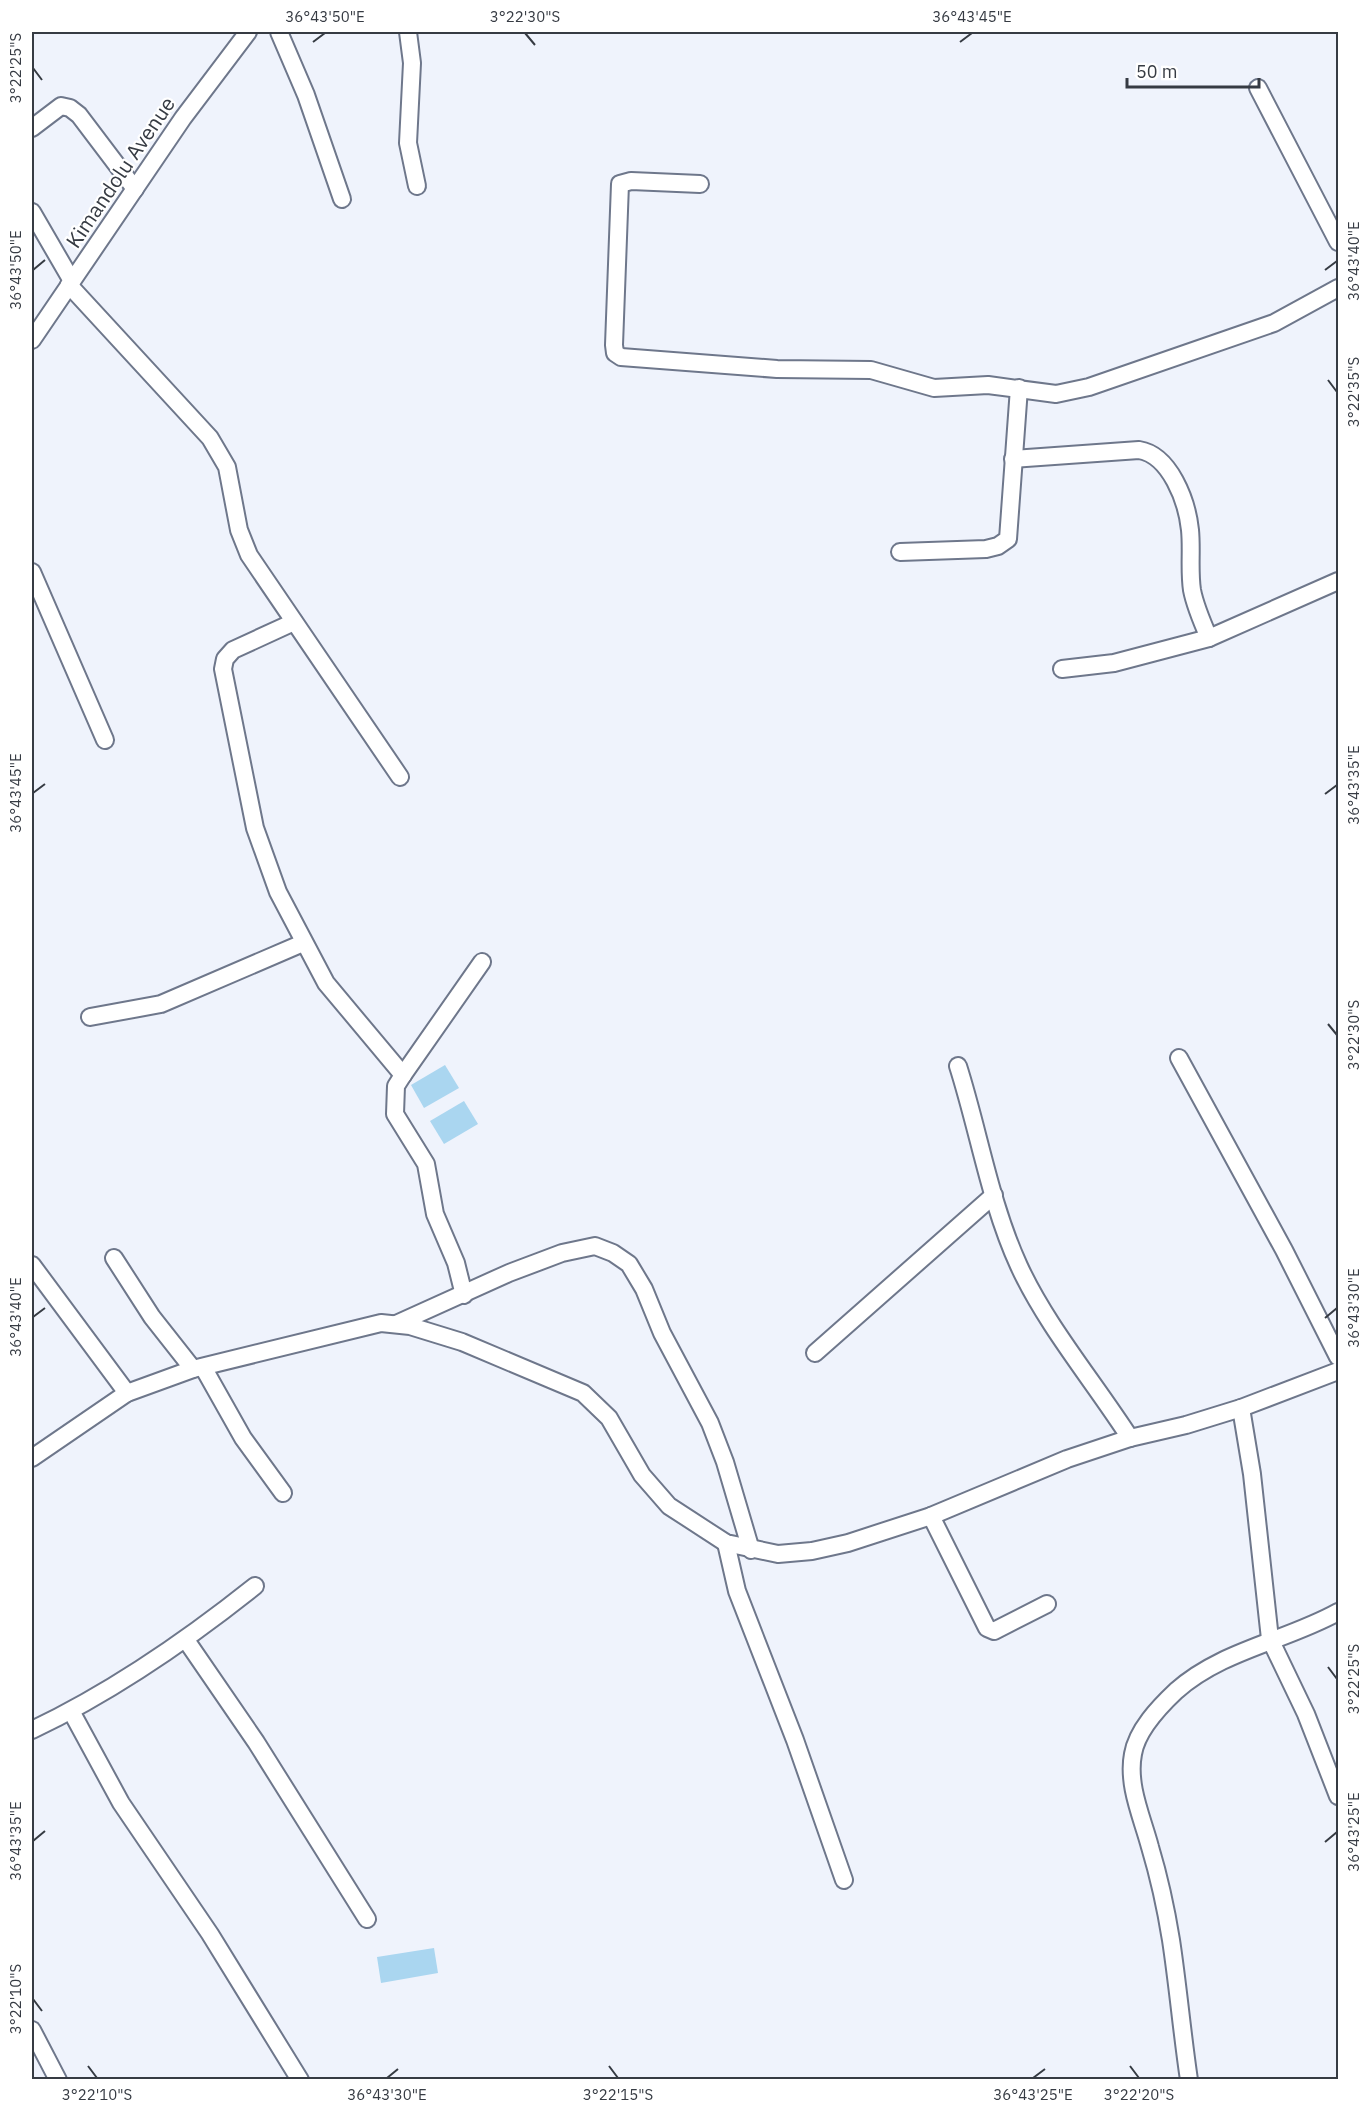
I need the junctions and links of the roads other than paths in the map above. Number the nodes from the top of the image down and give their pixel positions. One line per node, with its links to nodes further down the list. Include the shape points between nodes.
1 (248, 32): 8 (street, Kimandolu Avenue)
2 (279, 32): 9 (street)
3 (408, 32): 7 (street, via 412,63 408,143)
4 (1258, 88): 11 (street)
5 (32, 128): 8 (street, via 62,106 70,108)
6 (700, 184): 15 (street, via 620,184 614,345 615,353 621,357 777,369 871,370 934,388)
7 (417, 186)
8 (135, 189): 12 (street, Kimandolu Avenue)
9 (342, 199)
10 (32, 212): 12 (street)
11 (1338, 242)
12 (71, 283): 14 (street, Kimandolu Avenue); 20 (street, via 210,438 231,478 243,543)
13 (1338, 288): 15 (street, via 1274,323 1089,387 1056,394)
14 (32, 340)
15 (1019, 388): 16 (street)
16 (1013, 459): 17 (street, via 1008,539 1004,543 986,549); 21 (street, via 1139,450 1158,456 1184,505 1190,527 1192,591)
17 (900, 552)
18 (32, 572): 23 (street)
19 (1338, 581): 21 (street)
20 (294, 622): 24 (street); 25 (street, via 233,650 225,658 223,669 263,856)
21 (1209, 638): 22 (street, via 1123,661)
22 (1062, 669)
23 (105, 740)
24 (400, 777)
25 (303, 943): 27 (street, via 160,1004); 30 (street, via 326,983)
26 (482, 962): 30 (street)
27 (90, 1017)
28 (1179, 1058): 37 (street)
29 (958, 1066): 31 (street)
30 (403, 1075): 34 (street, via 396,1086 395,1114 426,1164 435,1214 456,1263)
31 (994, 1195): 36 (street); 42 (street, via 1032,1294)
32 (114, 1258): 38 (street, via 152,1317)
33 (32, 1265): 40 (street)
34 (464, 1294): 35 (street); 47 (street, via 562,1252 595,1246 629,1264 710,1423)
35 (395, 1324): 38 (street, via 370,1326); 46 (street, via 462,1342 583,1393 609,1418 654,1491 669,1506)
36 (815, 1353)
37 (1338, 1357)
38 (198, 1368): 40 (street); 44 (street)
39 (1338, 1371): 41 (street)
40 (127, 1393): 43 (street)
41 (1241, 1408): 42 (street); 51 (street)
42 (1130, 1438): 45 (street, via 1066,1459)
43 (32, 1458)
44 (283, 1493)
45 (932, 1516): 47 (street, via 812,1551 778,1554); 49 (street, via 987,1628 994,1631)
46 (726, 1543): 47 (street); 56 (street, via 736,1591 795,1740)
47 (751, 1550)
48 (255, 1586): 52 (street)
49 (1047, 1604)
50 (1338, 1612): 51 (street, via 1314,1625)
51 (1270, 1639): 55 (street); 61 (street, via 1202,1672 1177,1691 1151,1717 1133,1752 1135,1795 1171,1940)
52 (186, 1640): 53 (street); 57 (street, via 263,1752)
53 (71, 1711): 54 (street); 60 (street, via 121,1803 210,1934)
54 (32, 1730)
55 (1338, 1796)
56 (844, 1880)
57 (367, 1919)
58 (32, 2030): 59 (street)
59 (58, 2079)
60 (300, 2079)
61 (1189, 2079)

